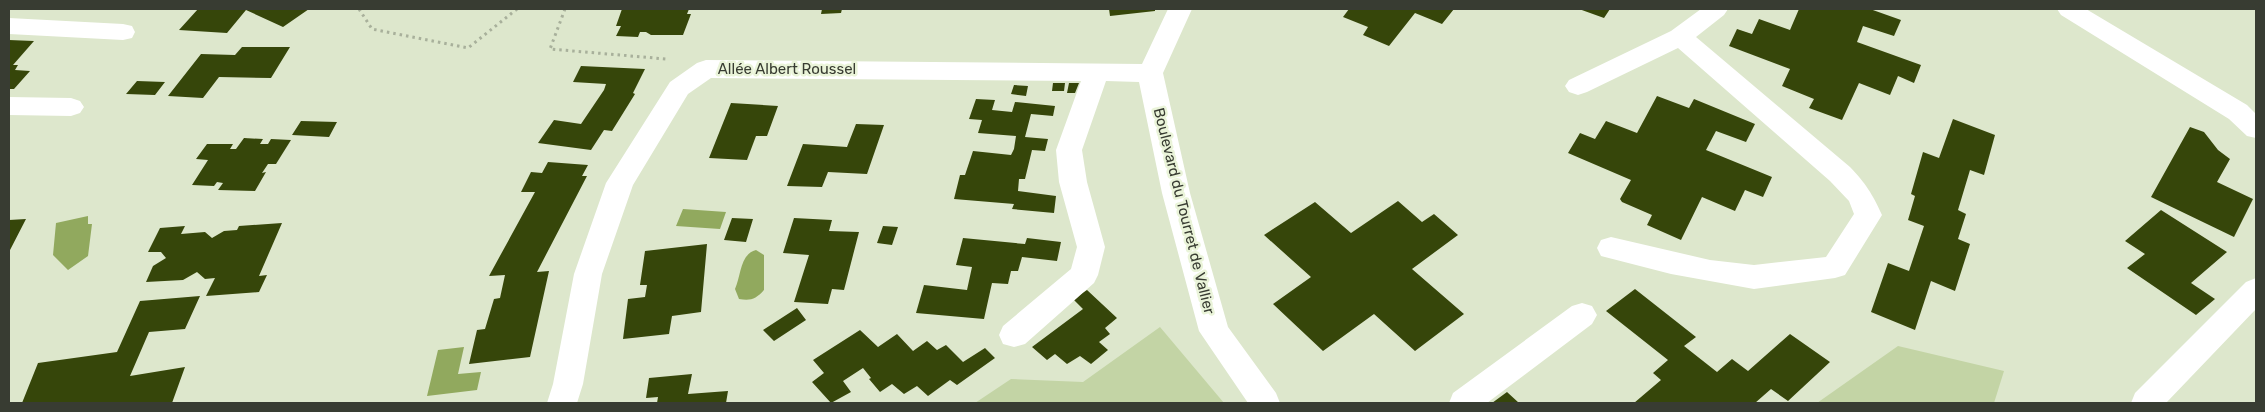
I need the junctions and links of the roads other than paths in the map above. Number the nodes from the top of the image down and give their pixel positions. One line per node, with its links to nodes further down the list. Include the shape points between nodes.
1 (1180, 9): 8 (street)
2 (1716, 9): 6 (street)
3 (2069, 9): 12 (street, via 2238,112)
4 (9, 26): 5 (street)
5 (123, 32)
6 (1680, 37): 9 (street); 13 (street, via 1840,174 1860,196 1868,215 1835,268 1754,276 1694,268)
7 (1097, 72): 8 (street, Allée Albert Roussel); 16 (street, via 1069,150 1073,182 1091,247 1084,274); 17 (street, Allée Albert Roussel, via 706,68 679,88 620,183 588,274)
8 (1150, 73): 18 (street, Boulevard du Tourret de Vallier, via 1176,193 1214,331)
9 (1578, 86)
10 (9, 106): 11 (street)
11 (71, 107)
12 (2256, 129)
13 (1611, 248)
14 (2256, 290): 20 (street)
15 (1582, 315): 19 (street)
16 (1014, 335)
17 (562, 403)
18 (1265, 403)
19 (1464, 403)
20 (2146, 403)

